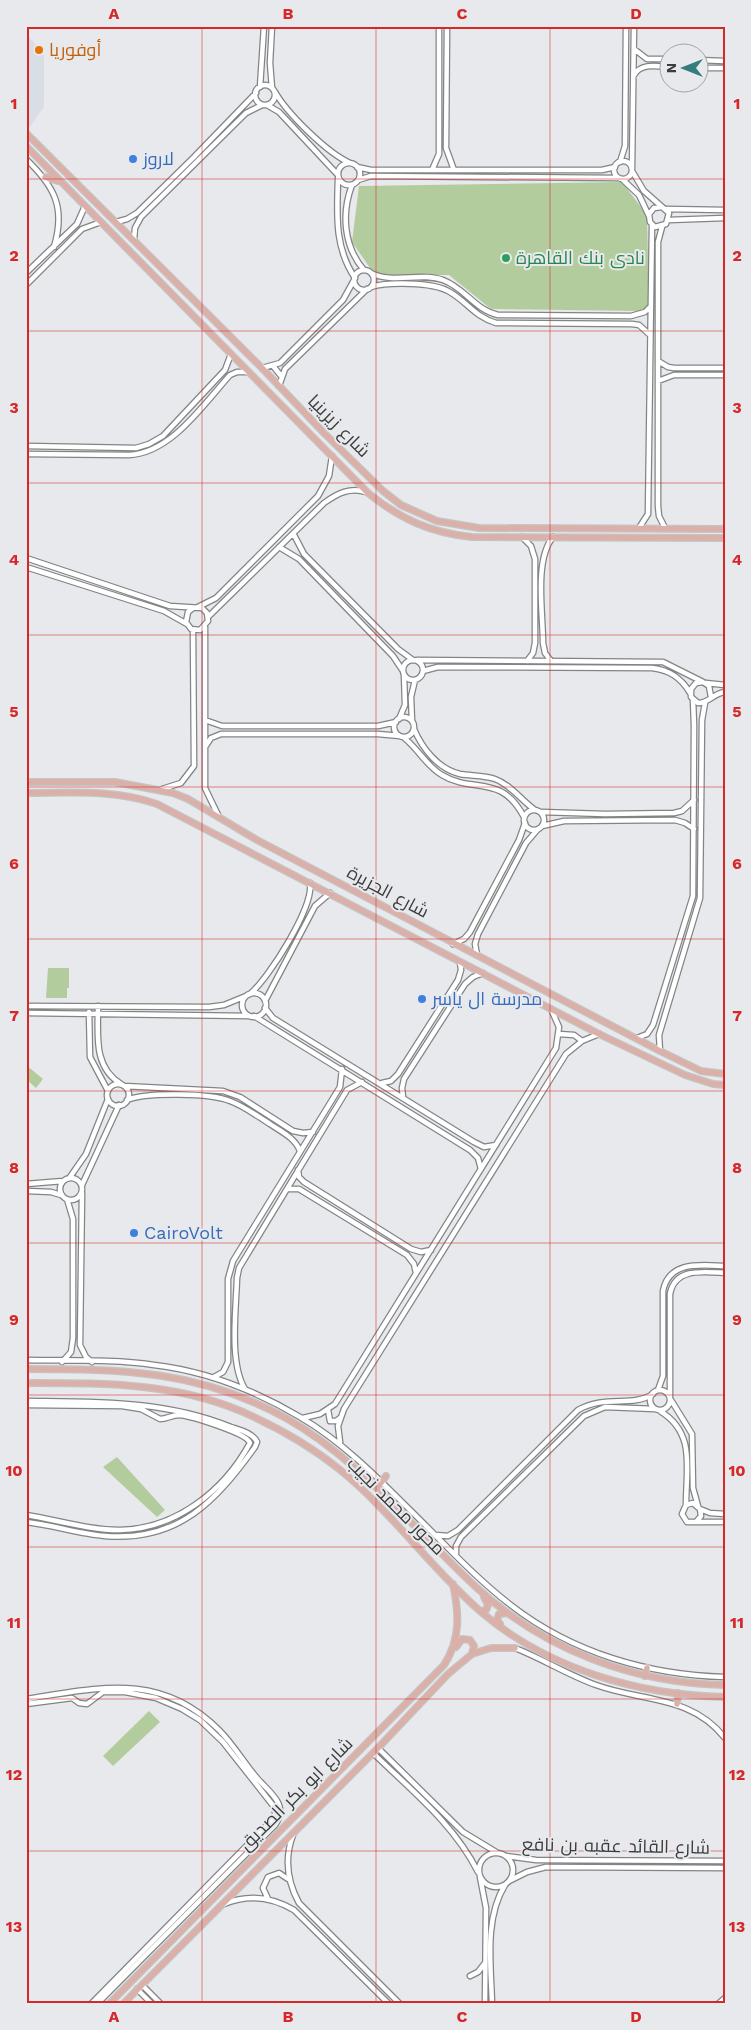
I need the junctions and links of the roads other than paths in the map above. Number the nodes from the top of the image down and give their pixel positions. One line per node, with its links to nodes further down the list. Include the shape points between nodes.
1 (264, 26): 17 (street)
2 (272, 26): 18 (street, via 270,63)
3 (439, 26): 30 (street, via 439,154)
4 (447, 26): 31 (street, via 446,148)
5 (626, 26): 19 (street)
6 (634, 26): 7 (street)
7 (634, 50): 8 (street, via 642,57); 16 (street)
8 (653, 59): 9 (street); 12 (street)
9 (658, 59)
10 (708, 60): 11 (street)
11 (725, 61)
12 (653, 66): 13 (street); 16 (street, via 641,68)
13 (658, 66)
14 (708, 68): 15 (street)
15 (725, 68)
16 (633, 76): 20 (street)
17 (260, 87): 18 (street, via 266,85); 21 (street)
18 (273, 90): 22 (street, via 273,102); 27 (street, via 328,150)
19 (626, 90): 20 (street); 26 (street, via 625,146)
20 (633, 90): 32 (street)
21 (256, 92): 22 (street, via 256,100); 46 (street, via 137,213)
22 (264, 105): 33 (street, via 279,112); 53 (street, via 246,112 141,217 135,228)
23 (26, 133): 46 (main road, شارع زيزينيا)
24 (26, 146): 37 (main road, شارع زيزينيا)
25 (26, 159): 34 (street)
26 (620, 162): 29 (street); 32 (street, via 627,162)
27 (350, 163): 28 (street); 33 (street, via 340,167)
28 (357, 167): 30 (street); 36 (street, via 360,172)
29 (615, 167): 31 (street, via 602,170); 35 (street, via 614,172)
30 (432, 170): 31 (street)
31 (454, 170)
32 (632, 170): 35 (street, via 629,178); 40 (street, via 644,191)
33 (338, 177): 38 (street, via 344,184); 62 (street, via 337,234 343,258)
34 (45, 178): 37 (main road); 54 (street, via 52,187 58,209)
35 (620, 179): 36 (street, via 371,176); 42 (street, via 639,196)
36 (358, 180): 38 (street)
37 (59, 181): 39 (main road, شارع زيزينيا)
38 (352, 185): 58 (street, via 347,202 347,233 352,253)
39 (85, 206): 45 (main road, شارع زيزينيا); 49 (street, via 82,218)
40 (664, 208): 41 (street); 42 (street, via 652,210); 44 (street)
41 (725, 210)
42 (649, 217): 47 (street)
43 (725, 218): 44 (street)
44 (669, 220): 48 (street)
45 (101, 222): 51 (street, via 88,226); 56 (main road, شارع زيزينيا)
46 (116, 222): 53 (main road, شارع زيزينيا)
47 (652, 224): 48 (street); 50 (street)
48 (662, 227): 52 (street)
49 (70, 230): 51 (street); 54 (street)
50 (652, 235): 52 (street); 65 (street)
51 (76, 236): 63 (street)
52 (658, 236): 72 (street)
53 (134, 240): 55 (main road, شارع زيزينيا)
54 (54, 247): 59 (street)
55 (155, 262): 56 (main road); 57 (main road, شارع زيزينيا)
56 (147, 269): 61 (main road, شارع زيزينيا)
57 (163, 270): 61 (main road); 75 (main road, شارع زيزينيا)
58 (364, 270): 60 (street); 62 (street, via 358,272)
59 (26, 273)
60 (371, 273): 64 (street, via 374,280); 66 (street, via 383,277 444,280 483,310 498,315)
61 (156, 278): 71 (main road, شارع زيزينيا)
62 (354, 279): 64 (street, via 360,289); 73 (street, via 343,300 280,363)
63 (26, 285)
64 (369, 288): 68 (street, via 384,284 434,286 448,290 473,312 488,320); 80 (street, via 286,369)
65 (650, 307): 67 (street, via 638,316); 70 (street)
66 (527, 316): 67 (street); 68 (street)
67 (595, 316): 69 (street)
68 (527, 324): 69 (street)
69 (595, 324): 70 (street, via 632,324 645,329)
70 (650, 335): 91 (street)
71 (231, 354): 77 (main road, شارع زيزينيا); 84 (street, via 225,370 163,436 142,446)
72 (658, 361): 74 (street); 81 (street)
73 (273, 366): 75 (street); 80 (street)
74 (666, 367): 76 (street); 79 (street)
75 (262, 368): 82 (main road, شارع زيزينيا)
76 (725, 368)
77 (248, 372): 86 (street, via 230,376 160,446 137,455); 87 (main road, شارع زيزينيا)
78 (725, 375): 79 (street)
79 (665, 376): 81 (street)
80 (282, 377): 82 (street)
81 (658, 381): 92 (street)
82 (279, 386): 93 (main road, شارع زيزينيا, via 383,491)
83 (26, 446): 84 (street)
84 (107, 447): 86 (street)
85 (26, 454): 86 (street)
86 (107, 455)
87 (332, 456): 88 (main road, شارع زيزينيا); 89 (street, via 329,476)
88 (368, 493): 90 (street, via 344,491); 95 (main road, شارع زيزينيا)
89 (318, 496): 90 (street); 109 (street, via 216,598)
90 (324, 503): 101 (street)
91 (648, 506): 92 (street); 98 (street, via 646,519)
92 (658, 506): 99 (street, via 658,516)
93 (410, 509): 94 (main road, شارع زيزينيا); 95 (main road, via 409,516)
94 (419, 514): 96 (main road); 97 (main road, شارع زيزينيا, via 448,524 479,528)
95 (404, 518): 96 (main road, شارع زيزينيا)
96 (414, 524): 102 (main road, شارع زيزينيا, via 452,535)
97 (597, 527): 98 (main road, شارع زيزينيا); 104 (main road)
98 (639, 528): 99 (main road, شارع زيزينيا)
99 (665, 528): 100 (main road, شارع زيزينيا)
100 (725, 529)
101 (294, 535): 106 (street); 116 (street, via 304,554 398,649)
102 (522, 537): 103 (main road, شارع زيزينيا); 117 (street, via 531,546 535,559 535,643)
103 (553, 537): 104 (main road, شارع زيزينيا); 118 (street, via 543,555 542,572 543,643)
104 (597, 538): 105 (main road, شارع زيزينيا)
105 (725, 538)
106 (279, 547): 112 (street); 120 (street, via 299,559 393,656)
107 (27, 559): 110 (street)
108 (26, 567): 111 (street)
109 (196, 607): 110 (street); 112 (street, via 205,610); 113 (street, via 186,615)
110 (178, 608): 111 (street)
111 (175, 616): 113 (street)
112 (208, 617): 114 (street)
113 (187, 625): 115 (street)
114 (205, 627): 115 (street); 129 (street)
115 (193, 630): 137 (street)
116 (415, 660): 117 (street); 119 (street, via 422,664); 120 (street, via 405,664)
117 (527, 661): 118 (street)
118 (551, 661): 122 (street, via 663,662)
119 (423, 671): 121 (street); 125 (street, via 438,667 652,668 678,677)
120 (404, 672): 121 (street, via 409,679); 130 (street, via 405,705)
121 (415, 680): 131 (street, via 411,697)
122 (705, 683): 123 (street); 125 (street, via 692,686); 126 (street, via 711,689)
123 (725, 685)
124 (725, 692): 126 (street)
125 (690, 693): 127 (street)
126 (711, 697): 128 (street)
127 (693, 700): 128 (street); 148 (street)
128 (705, 703): 183 (street, via 702,720 700,898)
129 (205, 720): 132 (street, via 217,726); 136 (street)
130 (397, 721): 131 (street, via 406,717); 132 (street, via 378,726); 135 (street, via 395,730)
131 (412, 721): 133 (street)
132 (227, 726): 134 (street)
133 (414, 728): 135 (street, via 411,735); 142 (street, via 431,756 447,769 494,779)
134 (227, 734): 135 (street, via 378,734); 136 (street, via 216,735)
135 (401, 737): 147 (street, via 442,775 455,781 490,786)
136 (205, 747): 138 (street)
137 (196, 756): 138 (street); 143 (street, via 187,778 174,787)
138 (205, 756): 153 (street, via 205,788)
139 (83, 781): 140 (main road, شارع الجزيرة); 141 (main road, شارع الجزيرة); 145 (main road)
140 (92, 781): 143 (main road, شارع الجزيرة); 146 (main road)
141 (26, 782)
142 (509, 787): 147 (street); 149 (street)
143 (158, 790): 153 (main road, شارع الجزيرة, via 188,798)
144 (26, 793): 145 (main road, شارع الجزيرة)
145 (83, 793): 146 (main road, شارع الجزيرة)
146 (93, 793): 159 (main road, شارع الجزيرة, via 122,795 157,804)
147 (504, 793): 152 (street)
148 (694, 800): 151 (street); 158 (street)
149 (535, 810): 150 (street); 152 (street, via 527,812)
150 (541, 812): 151 (street); 156 (street, via 544,817)
151 (674, 813): 154 (street)
152 (524, 817): 155 (street)
153 (220, 819): 161 (main road, شارع الجزيرة)
154 (675, 820): 156 (street, via 564,821); 158 (street)
155 (525, 823): 157 (street, via 529,828); 165 (street, via 470,932)
156 (542, 826): 157 (street)
157 (538, 829): 166 (street, via 526,843 478,934 475,944)
158 (694, 829): 180 (street, via 692,901)
159 (310, 882): 160 (main road, شارع الجزيرة); 169 (street, via 308,902 275,965)
160 (330, 893): 163 (main road, شارع الجزيرة); 170 (street, via 315,906)
161 (386, 908): 162 (main road, شارع الجزيرة); 163 (main road, via 387,916)
162 (398, 915): 164 (main road, via 392,919); 165 (main road, شارع الجزيرة)
163 (380, 919): 164 (main road, شارع الجزيرة)
164 (392, 925): 167 (main road, شارع الجزيرة)
165 (453, 944): 166 (main road, شارع الجزيرة)
166 (477, 956): 184 (main road, شارع الجزيرة)
167 (459, 960): 168 (main road, شارع الجزيرة); 190 (street, via 458,980 403,1067 395,1078)
168 (483, 973): 175 (main road, شارع الجزيرة); 195 (street, via 473,976 465,984 404,1080)
169 (248, 995): 170 (street, via 260,995); 173 (street, via 209,1007); 179 (street, via 242,1006)
170 (265, 1001): 174 (street)
171 (26, 1006): 172 (street)
172 (89, 1006): 173 (street); 177 (street)
173 (98, 1006): 178 (street)
174 (265, 1008): 179 (street, via 261,1014); 190 (street, via 273,1018)
175 (550, 1008): 181 (street, via 557,1020); 182 (main road, شارع الجزيرة)
176 (26, 1013): 177 (street)
177 (89, 1014): 178 (street); 194 (street, via 90,1057)
178 (98, 1014): 179 (street); 191 (street, via 101,1062 107,1073)
179 (252, 1016): 187 (street)
180 (650, 1031): 183 (street); 184 (street)
181 (559, 1034): 185 (street, via 574,1034); 200 (street, via 556,1048)
182 (600, 1034): 185 (street); 192 (main road, شارع الجزيرة, via 685,1075)
183 (659, 1035): 186 (street)
184 (635, 1038): 186 (main road, شارع الجزيرة)
185 (582, 1041): 214 (street, via 566,1054)
186 (660, 1051): 188 (main road, شارع الجزيرة, via 695,1068)
187 (342, 1069): 189 (street); 199 (street, via 340,1087)
188 (721, 1074): 192 (main road)
189 (362, 1082): 202 (street, via 347,1090); 203 (street, via 470,1150 478,1158)
190 (381, 1083): 195 (street)
191 (122, 1085): 194 (street, via 115,1084); 197 (street, via 128,1092); 199 (street, via 223,1091 240,1097 293,1131)
192 (716, 1085): 193 (main road, شارع الجزيرة)
193 (725, 1085)
194 (108, 1091): 196 (street)
195 (403, 1097): 200 (street, via 479,1145)
196 (108, 1099): 198 (street); 204 (street, via 86,1154)
197 (127, 1100): 198 (street); 201 (street, via 143,1096 224,1099 289,1136)
198 (118, 1105): 207 (street)
199 (312, 1132): 201 (street)
200 (496, 1146): 203 (street)
201 (300, 1152): 225 (street, via 230,1267 228,1362 223,1372)
202 (298, 1170): 208 (street); 215 (street, via 304,1182 411,1249)
203 (481, 1170): 213 (street)
204 (70, 1177): 205 (street); 207 (street)
205 (63, 1181): 206 (street); 211 (street)
206 (26, 1184)
207 (82, 1185): 210 (street)
208 (286, 1190): 218 (street, via 300,1189 407,1255); 228 (street, via 237,1273 237,1369)
209 (26, 1191): 211 (street)
210 (82, 1193): 212 (street, via 74,1200); 222 (street, via 80,1345)
211 (61, 1195): 212 (street)
212 (67, 1199): 221 (street, via 74,1219 73,1338 71,1352)
213 (459, 1205): 214 (street); 215 (street)
214 (468, 1211): 242 (street)
215 (431, 1250): 218 (street)
216 (725, 1266): 227 (street, via 686,1266 675,1270 667,1279 663,1291 663,1376)
217 (725, 1273): 232 (street, via 688,1273 672,1284)
218 (416, 1274): 238 (street, via 335,1404)
219 (26, 1360): 220 (street)
220 (50, 1361): 221 (street); 224 (main road)
221 (62, 1362): 222 (street)
222 (92, 1362): 225 (street, via 154,1365)
223 (26, 1369): 224 (main road, محور محمد نجيب)
224 (49, 1369): 236 (main road, محور محمد نجيب, via 156,1374 207,1385)
225 (213, 1378): 228 (street)
226 (26, 1383): 256 (main road, محور محمد نجيب, via 103,1383 149,1387 194,1396 254,1416 338,1468)
227 (658, 1390): 229 (street); 232 (street)
228 (246, 1391): 231 (street)
229 (653, 1394): 234 (street, via 641,1399); 239 (street, via 650,1402)
230 (598, 1395): 234 (street)
231 (260, 1397): 236 (main road); 241 (street)
232 (670, 1398): 239 (street, via 666,1409); 248 (street, via 692,1434 694,1488)
233 (26, 1401): 235 (street)
234 (598, 1401): 240 (street, via 584,1406)
235 (72, 1403): 237 (street); 250 (street, via 136,1408 160,1419 186,1416 247,1438 250,1443 214,1491 168,1520 120,1530); 251 (street, via 131,1402 185,1411 252,1435 256,1445 220,1493 200,1510 163,1529 139,1535 106,1536)
236 (256, 1404): 246 (main road, محور محمد نجيب, via 314,1435)
237 (26, 1405)
238 (328, 1410): 241 (street); 242 (street, via 330,1420)
239 (658, 1410): 243 (street, via 605,1407); 247 (street, via 678,1425 686,1443)
240 (571, 1417): 243 (street); 254 (street, via 458,1530 448,1536)
241 (303, 1418): 244 (street)
242 (340, 1418): 244 (street)
243 (576, 1422): 255 (street, via 461,1537 456,1546)
244 (340, 1442): 245 (street)
245 (384, 1479): 246 (main road); 254 (street)
246 (377, 1488): 257 (main road, محور محمد نجيب)
247 (686, 1505): 248 (street, via 693,1503); 252 (street, via 683,1517 687,1522)
248 (699, 1508): 249 (street); 252 (street, via 701,1516)
249 (725, 1514)
250 (26, 1515)
251 (26, 1522)
252 (696, 1522): 253 (street)
253 (725, 1522)
254 (436, 1535): 255 (street)
255 (456, 1556): 261 (street, via 512,1606)
256 (453, 1584): 258 (main road, محور محمد نجيب); 264 (main road, شارع ابو بكر الصديق, via 458,1618)
257 (476, 1587): 258 (main road, via 488,1605 486,1610); 259 (main road, محور محمد نجيب)
258 (480, 1611): 260 (main road, محور محمد نجيب)
259 (508, 1613): 260 (main road, via 497,1617); 262 (main road, محور محمد نجيب)
260 (501, 1626): 272 (main road, محور محمد نجيب, via 534,1648 578,1669 626,1684)
261 (562, 1637): 262 (main road); 266 (street, via 598,1653)
262 (558, 1645): 267 (main road, محور محمد نجيب)
263 (515, 1648): 265 (main road, شارع ابو بكر الصديق, via 491,1648); 278 (street, via 602,1687)
264 (451, 1652): 265 (main road, via 466,1638 474,1644); 282 (main road, شارع ابو بكر الصديق, via 436,1674)
265 (472, 1654): 280 (main road, شارع ابو بكر الصديق, via 441,1680)
266 (648, 1668): 267 (main road); 268 (street)
267 (645, 1676): 269 (main road, محور محمد نجيب, via 684,1683)
268 (725, 1677)
269 (725, 1685)
270 (90, 1689): 271 (street); 274 (street, via 96,1693); 281 (street, via 125,1687 168,1697 207,1719 228,1740)
271 (77, 1691): 275 (street); 276 (street)
272 (678, 1693): 273 (main road, محور محمد نجيب); 278 (main road)
273 (725, 1697)
274 (95, 1698): 276 (street, via 87,1704); 281 (street, via 103,1692 118,1692 163,1701 204,1724)
275 (26, 1699)
276 (76, 1700): 277 (street)
277 (26, 1704)
278 (677, 1704): 279 (street, via 703,1716)
279 (725, 1738)
280 (376, 1751): 283 (main road, شارع ابو بكر الصديق); 285 (street, شارع القائد عقبه بن نافع, via 459,1828); 289 (street, via 450,1828)
281 (236, 1755): 303 (street, via 274,1804 275,1815)
282 (308, 1803): 283 (main road); 295 (main road, شارع ابو بكر الصديق)
283 (316, 1810): 284 (main road, شارع ابو بكر الصديق)
284 (294, 1831): 291 (street, via 288,1855); 294 (main road, شارع ابو بكر الصديق)
285 (496, 1852): 286 (street); 289 (street, via 485,1856)
286 (506, 1856): 287 (street, شارع القائد عقبه بن نافع, via 536,1860); 292 (street, via 512,1865 512,1876)
287 (725, 1861)
288 (725, 1868): 292 (street, شارع القائد عقبه بن نافع, via 546,1867 527,1872)
289 (478, 1872): 290 (street)
290 (480, 1877): 292 (street, via 488,1886 499,1887); 299 (street, via 486,1908)
291 (289, 1880): 293 (street, via 279,1873 268,1877 263,1888); 297 (street, via 306,1912)
292 (507, 1883): 311 (street, via 496,1901 492,1919)
293 (268, 1899): 294 (street, via 239,1899); 298 (street, via 286,1905 302,1916)
294 (220, 1906): 296 (main road, شارع ابو بكر الصديق)
295 (187, 1926): 296 (main road); 304 (main road, شارع ابو بكر الصديق)
296 (194, 1933): 301 (main road, شارع ابو بكر الصديق)
297 (347, 1952): 298 (street); 309 (street)
298 (343, 1957): 308 (street)
299 (485, 1961): 300 (street, via 478,1972); 310 (street)
300 (470, 1976)
301 (140, 1987): 305 (main road, شارع ابو بكر الصديق); 306 (street); 307 (street)
302 (724, 1998): 312 (street)
303 (94, 2003)
304 (110, 2004)
305 (123, 2004)
306 (152, 2004)
307 (161, 2004)
308 (388, 2004)
309 (400, 2004)
310 (485, 2004)
311 (492, 2004)
312 (718, 2004)

